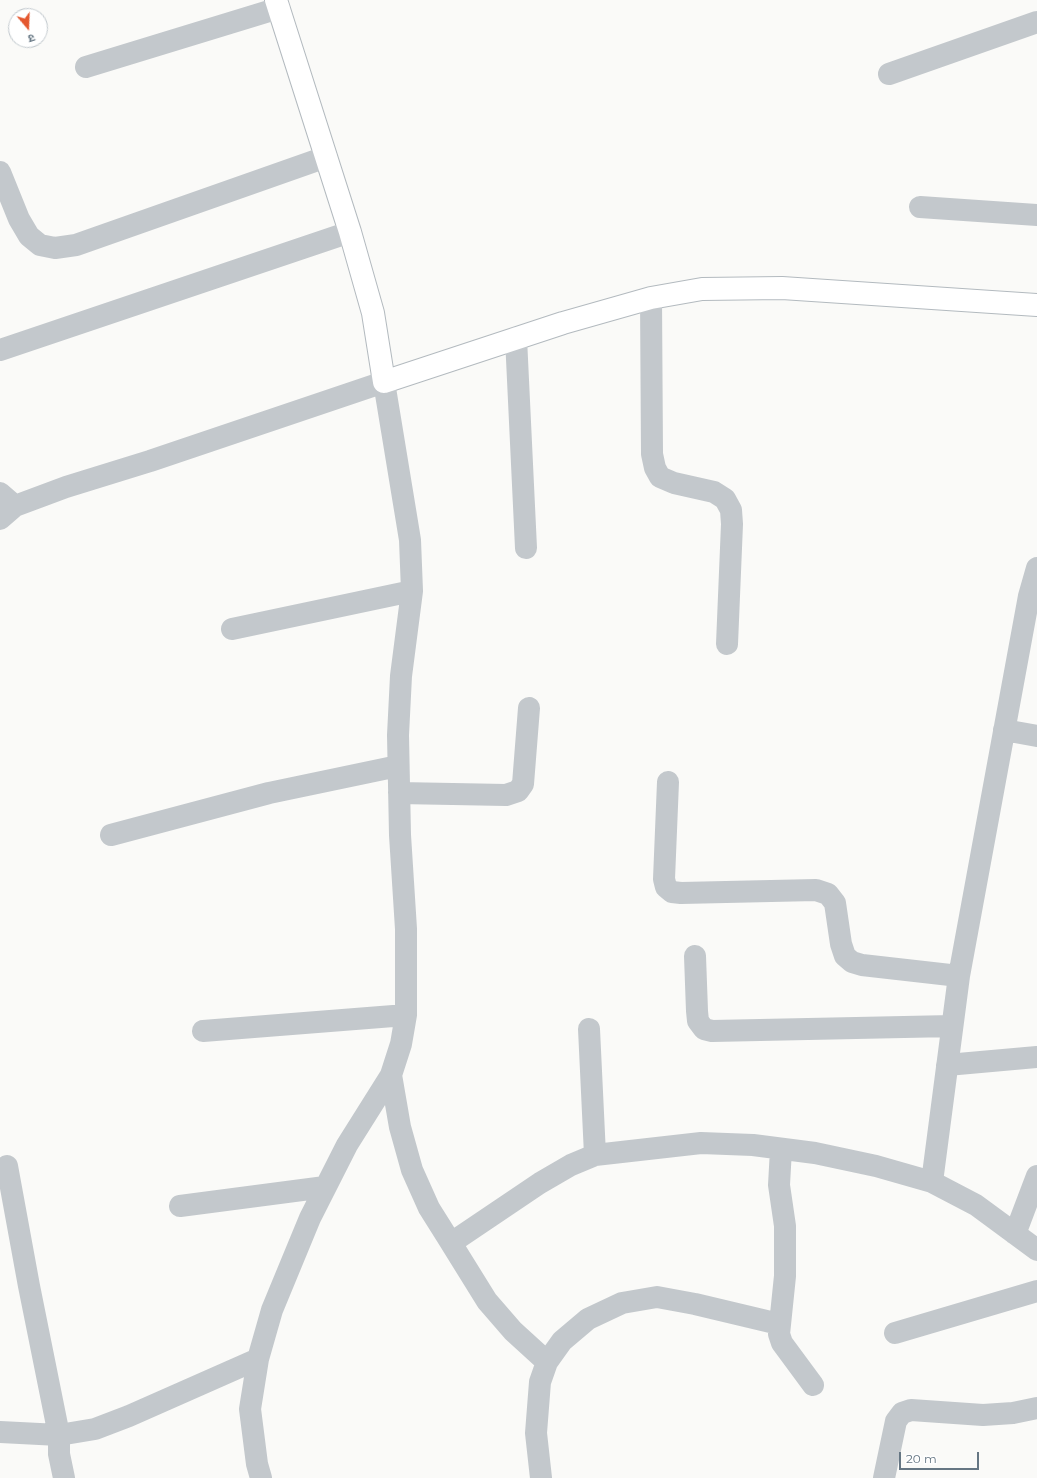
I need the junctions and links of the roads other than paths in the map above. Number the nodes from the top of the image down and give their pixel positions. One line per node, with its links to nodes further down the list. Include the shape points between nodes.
1 (278, 4): 3 (street); 5 (street)
2 (1037, 22): 4 (street)
3 (86, 67)
4 (889, 74)
5 (326, 156): 6 (street, via 76,245 55,248 40,246 29,236 19,219); 9 (street)
6 (0, 172)
7 (920, 207): 8 (street)
8 (1037, 215)
9 (350, 232): 13 (street); 14 (street, via 373,313)
10 (651, 298): 11 (street, via 702,290 782,288); 12 (street); 20 (street, via 652,454 655,468 660,477 674,483 714,492 725,499 731,510)
11 (1037, 305)
12 (516, 338): 14 (street); 16 (street)
13 (0, 350)
14 (384, 382): 15 (street); 18 (street, via 410,540)
15 (5, 506)
16 (526, 548)
17 (1037, 568): 22 (street, via 1029,596)
18 (412, 591): 19 (street); 24 (street, via 401,676)
19 (232, 630)
20 (727, 644)
21 (529, 708): 26 (street, via 523,784 518,791 506,794)
22 (1004, 730): 23 (street); 29 (street)
23 (1037, 736)
24 (398, 766): 26 (street); 27 (street, via 269,793)
25 (668, 782): 29 (street, via 664,879 666,887 672,892 816,890 828,894 835,903 841,944 845,956 852,962)
26 (399, 793): 30 (street, via 406,929)
27 (111, 835)
28 (695, 956): 31 (street, via 698,1021 704,1029 712,1031)
29 (959, 976): 31 (street)
30 (406, 1016): 33 (street); 36 (street, via 401,1044)
31 (952, 1026): 35 (street)
32 (589, 1029): 38 (street)
33 (203, 1031)
34 (1037, 1057): 35 (street)
35 (947, 1065): 41 (street)
36 (391, 1075): 42 (street, via 347,1145); 45 (street, via 400,1127 412,1170 429,1208)
37 (781, 1149): 38 (street, via 701,1143); 41 (street, via 815,1153 876,1166); 48 (street, via 779,1185 785,1226 785,1276)
38 (596, 1155): 45 (street, via 571,1165 540,1183)
39 (7, 1166): 55 (street)
40 (1037, 1176): 44 (street)
41 (932, 1182): 44 (street, via 976,1205)
42 (325, 1187): 43 (street); 50 (street, via 272,1310)
43 (180, 1206)
44 (1015, 1234): 46 (street)
45 (451, 1243): 51 (street, via 487,1301 513,1331)
46 (1037, 1250)
47 (1037, 1290): 49 (street)
48 (779, 1324): 51 (street, via 657,1297 622,1303 588,1319 562,1341); 52 (street, via 782,1343)
49 (895, 1333)
50 (258, 1359): 55 (street, via 95,1429); 57 (street, via 250,1409)
51 (546, 1362): 58 (street, via 540,1382 536,1433)
52 (813, 1385)
53 (1037, 1408): 59 (street, via 983,1415 911,1410 902,1413 896,1421)
54 (0, 1432): 55 (street)
55 (59, 1435): 56 (street, via 59,1454)
56 (64, 1478)
57 (261, 1478)
58 (541, 1478)
59 (884, 1478)

